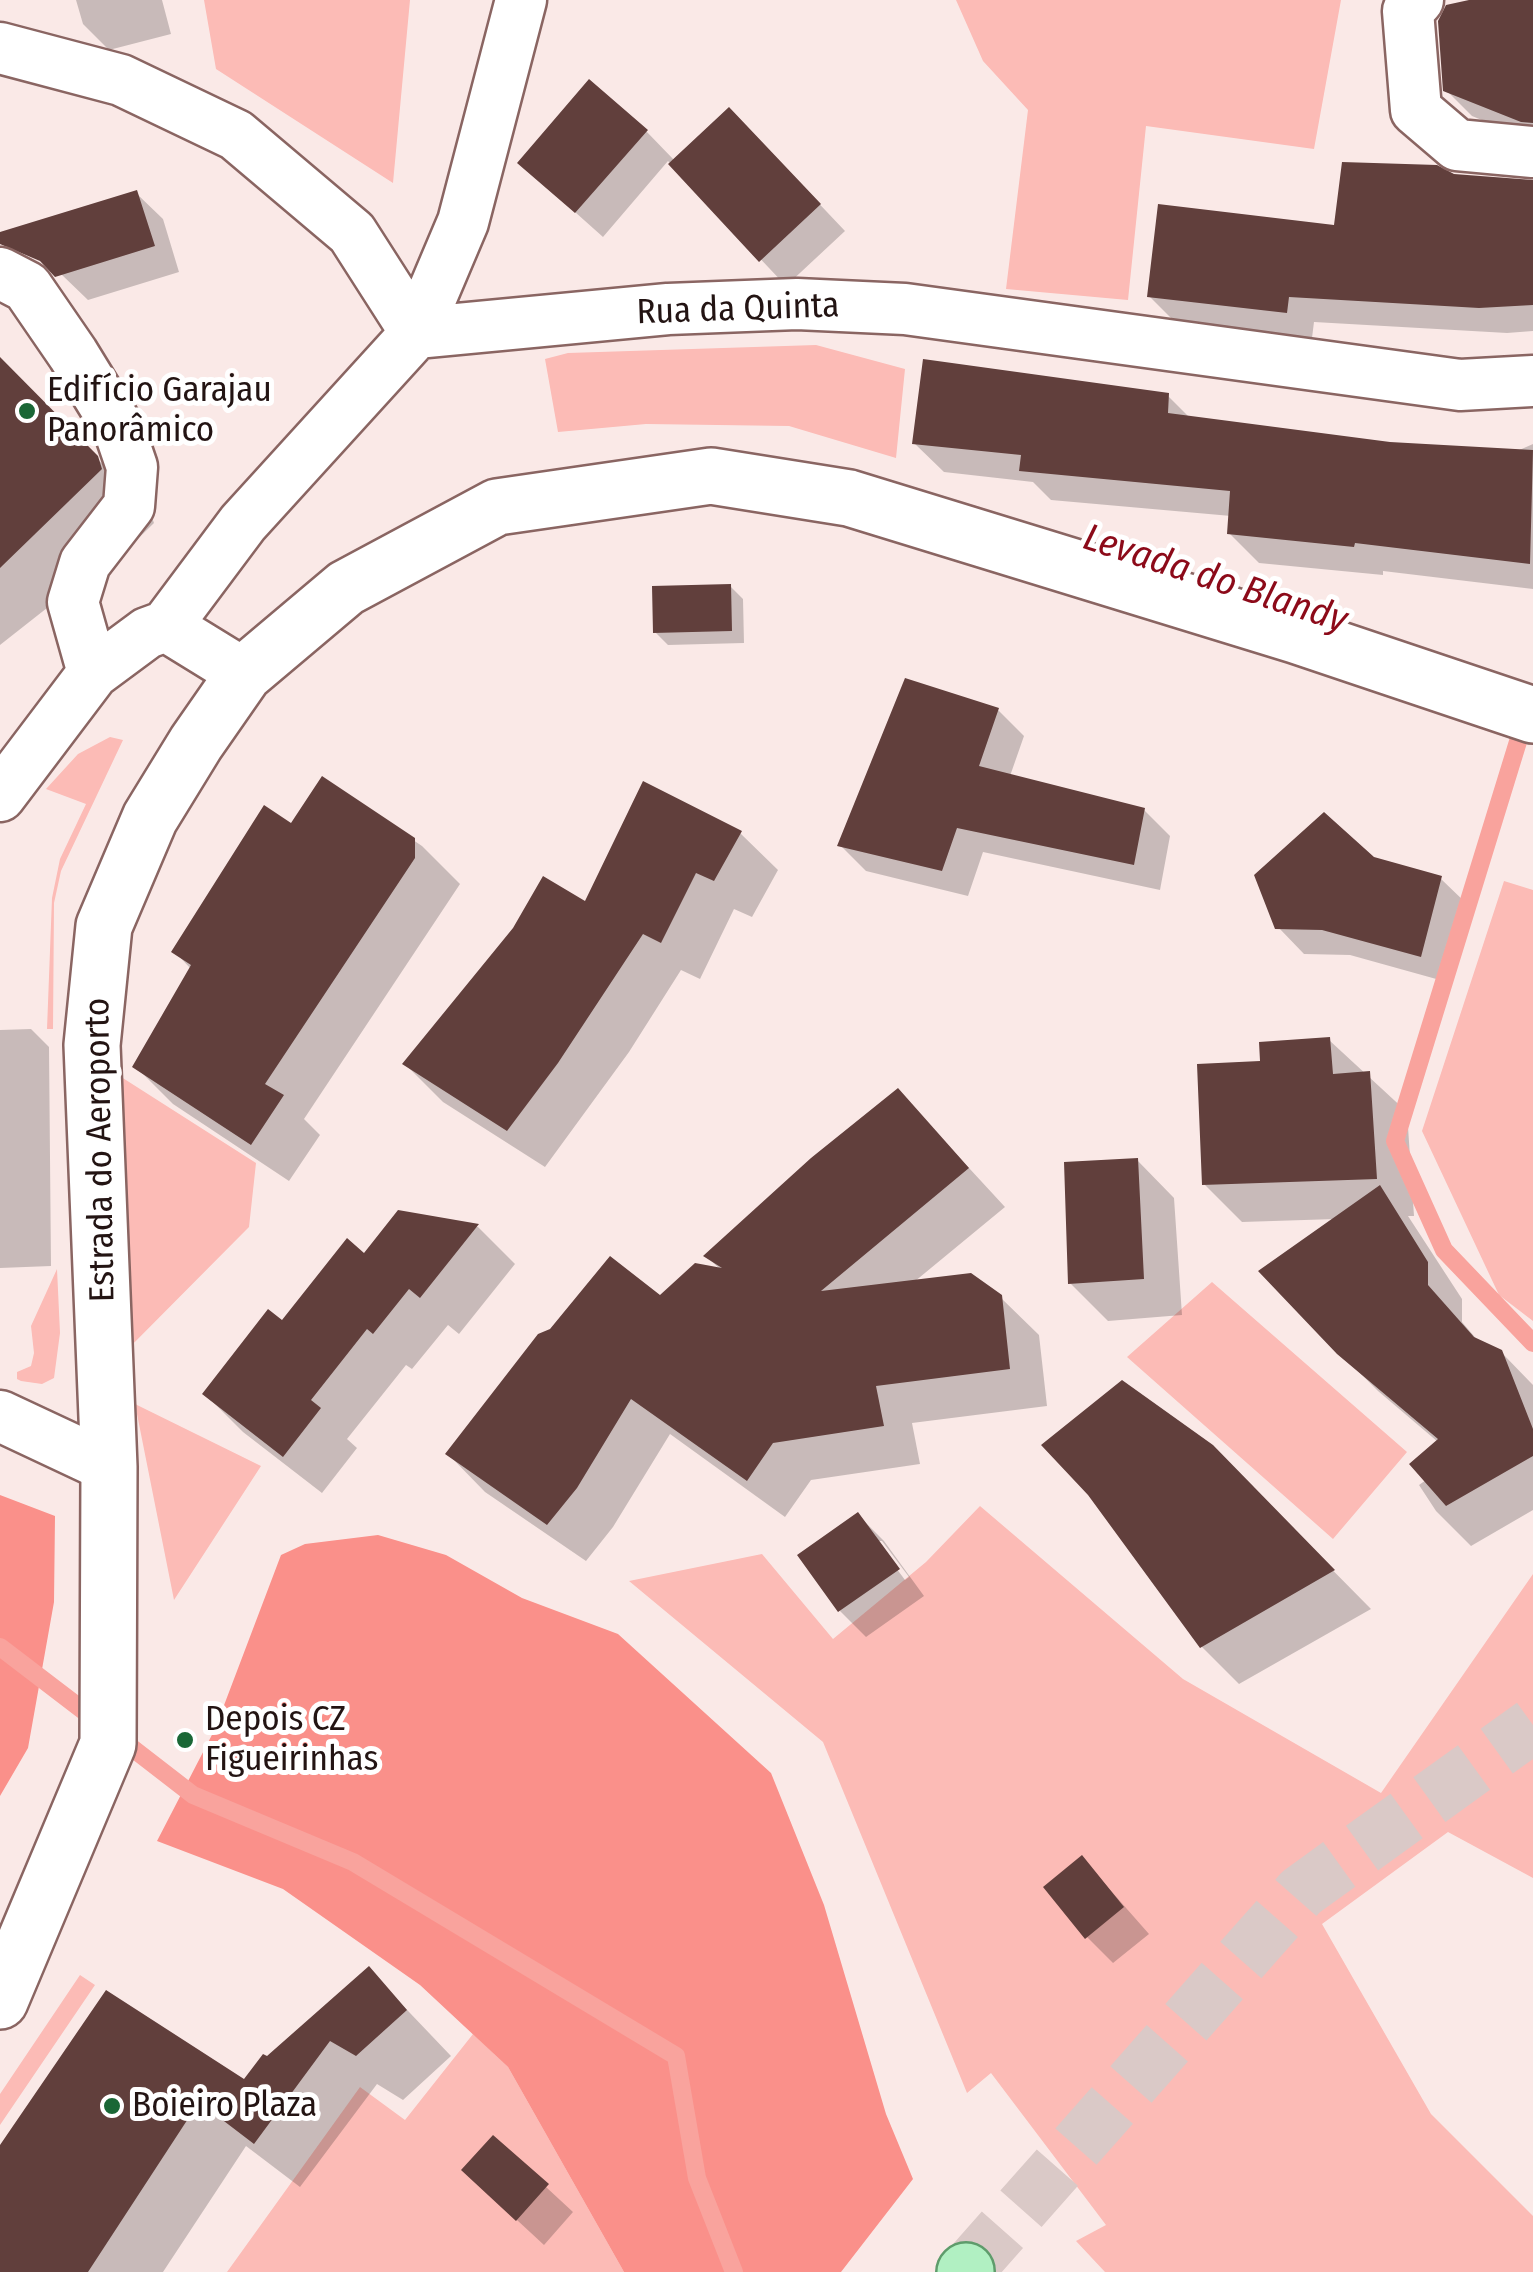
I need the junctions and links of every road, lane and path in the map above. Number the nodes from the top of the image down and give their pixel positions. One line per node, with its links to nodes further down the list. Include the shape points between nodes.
1 (521, 0): 6 (street, via 463,222)
2 (1418, 0): 4 (street, via 1408,11 1416,110 1456,145)
3 (0, 48): 6 (street, via 122,80 236,135 352,233)
4 (1533, 152)
5 (0, 273): 9 (street, via 26,288 73,354 120,429 132,467 128,506 85,563 73,602)
6 (416, 333): 7 (street, Rua da Quinta, via 796,304 905,309 1460,385); 8 (street, via 243,523)
7 (1533, 381)
8 (166, 626): 9 (street); 10 (street)
9 (93, 672): 12 (street)
10 (244, 674): 11 (main road, Estrada do Aeroporto, via 346,588 498,506 711,476 849,498); 14 (main road, Estrada do Aeroporto, via 150,818 104,926 92,1045)
11 (1533, 715)
12 (0, 796)
13 (0, 1416): 14 (street)
14 (109, 1467): 15 (main road, Estrada do Aeroporto, via 108,1744)
15 (0, 2001)

